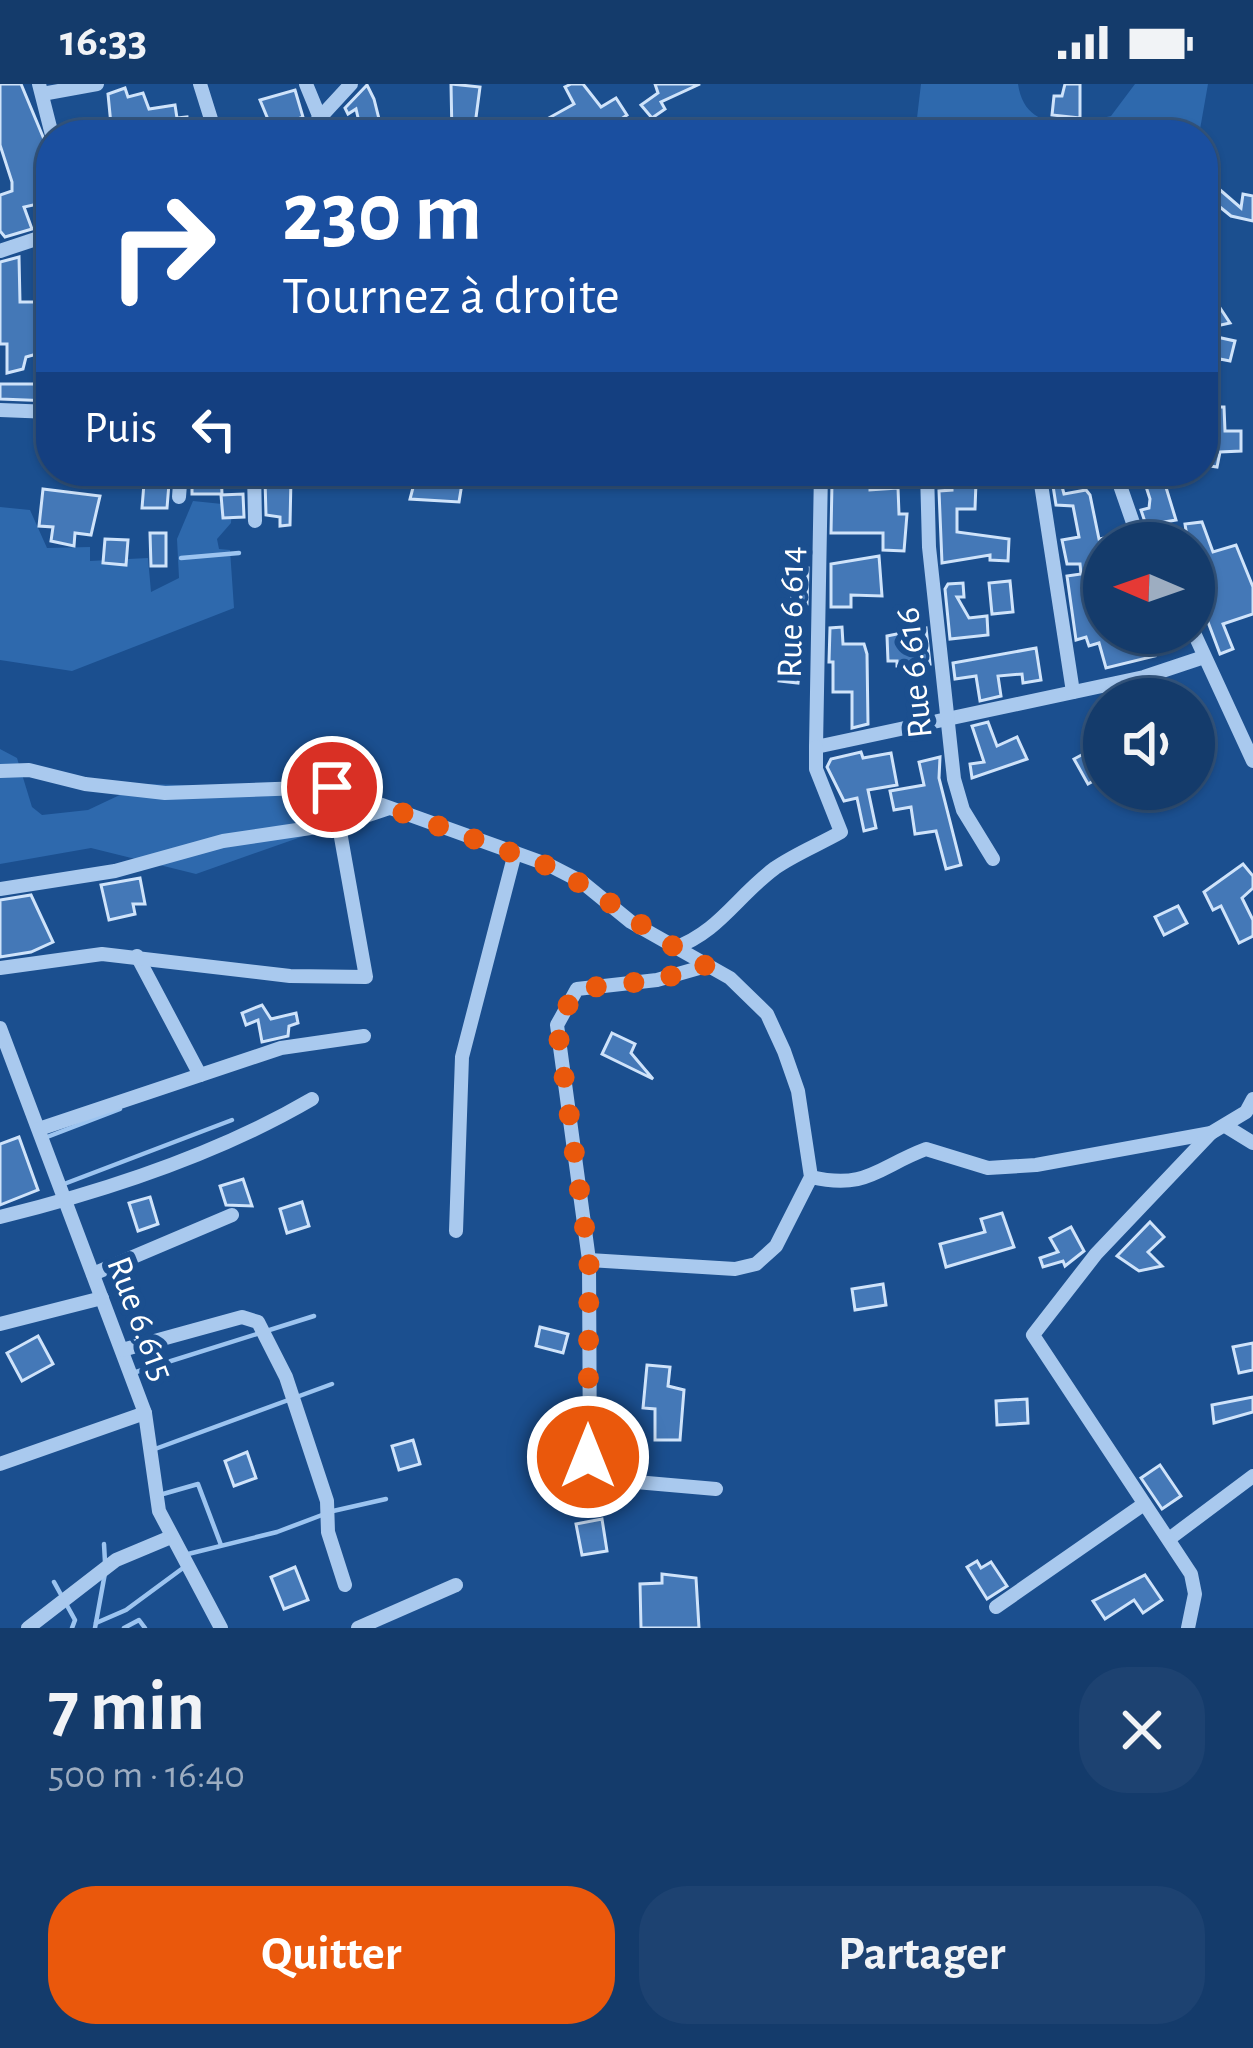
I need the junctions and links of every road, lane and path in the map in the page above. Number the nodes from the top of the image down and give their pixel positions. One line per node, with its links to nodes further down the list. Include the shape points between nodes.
1 (97, 84): 5 (street)
2 (200, 84): 7 (street)
3 (306, 84): 8 (street)
4 (351, 84): 9 (street)
5 (40, 89): 6 (street)
6 (48, 120)
7 (211, 120)
8 (320, 120)
9 (328, 120)
10 (36, 238): 11 (street)
11 (1, 246)
12 (0, 410): 13 (street)
13 (36, 411)
14 (180, 486): 20 (street)
15 (254, 486): 21 (street)
16 (821, 486): 27 (street, Rue 6.614)
17 (927, 486): 26 (street, Rue 6.616)
18 (1041, 486): 25 (street)
19 (1120, 486): 22 (street)
20 (179, 497)
21 (255, 521)
22 (1133, 522)
23 (1203, 654): 24 (street)
24 (1204, 657): 25 (street); 28 (street)
25 (1073, 692): 26 (street)
26 (947, 722): 27 (street); 34 (street, Rue 6.616, via 963,810)
27 (819, 746): 36 (street, Rue 6.614, via 816,770 841,832 779,866 706,936)
28 (1253, 761)
29 (0, 771): 30 (street, via 165,794)
30 (332, 787): 31 (street); 32 (street)
31 (389, 808): 32 (street); 33 (street)
32 (337, 824): 35 (street); 37 (street, via 367,977 290,976)
33 (515, 853): 36 (street, via 582,882); 54 (street, via 462,1057)
34 (993, 859)
35 (0, 889)
36 (674, 948): 38 (street)
37 (137, 956): 39 (street, via 50,957); 43 (street)
38 (706, 966): 50 (street, via 767,1014 798,1091); 55 (street, via 577,989 563,1005 557,1025 564,1102)
39 (0, 968)
40 (0, 1028): 42 (street, Rue 6.615)
41 (364, 1036): 43 (street, via 281,1048)
42 (4, 1048): 47 (street, Rue 6.615)
43 (200, 1075): 47 (street)
44 (312, 1099): 51 (street, via 234,1138)
45 (1253, 1099): 46 (street)
46 (1227, 1126): 48 (street); 49 (street)
47 (39, 1129): 51 (street, Rue 6.615)
48 (1211, 1133): 50 (street, via 1011,1168 926,1149 869,1179); 64 (street, via 1096,1254 1033,1335)
49 (1253, 1143)
50 (811, 1178): 55 (street, via 794,1219 756,1264)
51 (66, 1201): 53 (street); 56 (street, Rue 6.615)
52 (232, 1215): 56 (street)
53 (0, 1217)
54 (456, 1231)
55 (589, 1260): 63 (street, via 590,1478)
56 (93, 1274): 57 (street, Rue 6.615)
57 (102, 1298): 58 (street); 59 (street, Rue 6.615)
58 (0, 1324)
59 (122, 1350): 60 (street, Rue 6.615); 68 (street, via 242,1317 258,1322 286,1377 327,1501)
60 (145, 1414): 61 (street); 65 (street, Rue 6.615, via 159,1511)
61 (0, 1463)
62 (1253, 1476): 66 (street)
63 (716, 1489)
64 (1144, 1504): 66 (street); 69 (street)
65 (171, 1537): 70 (street, via 116,1560); 71 (street, Rue 6.615)
66 (1169, 1539): 73 (street, via 1191,1574)
67 (456, 1585): 72 (street)
68 (345, 1586)
69 (997, 1607)
70 (28, 1628)
71 (220, 1628)
72 (358, 1628)
73 (1188, 1628)

